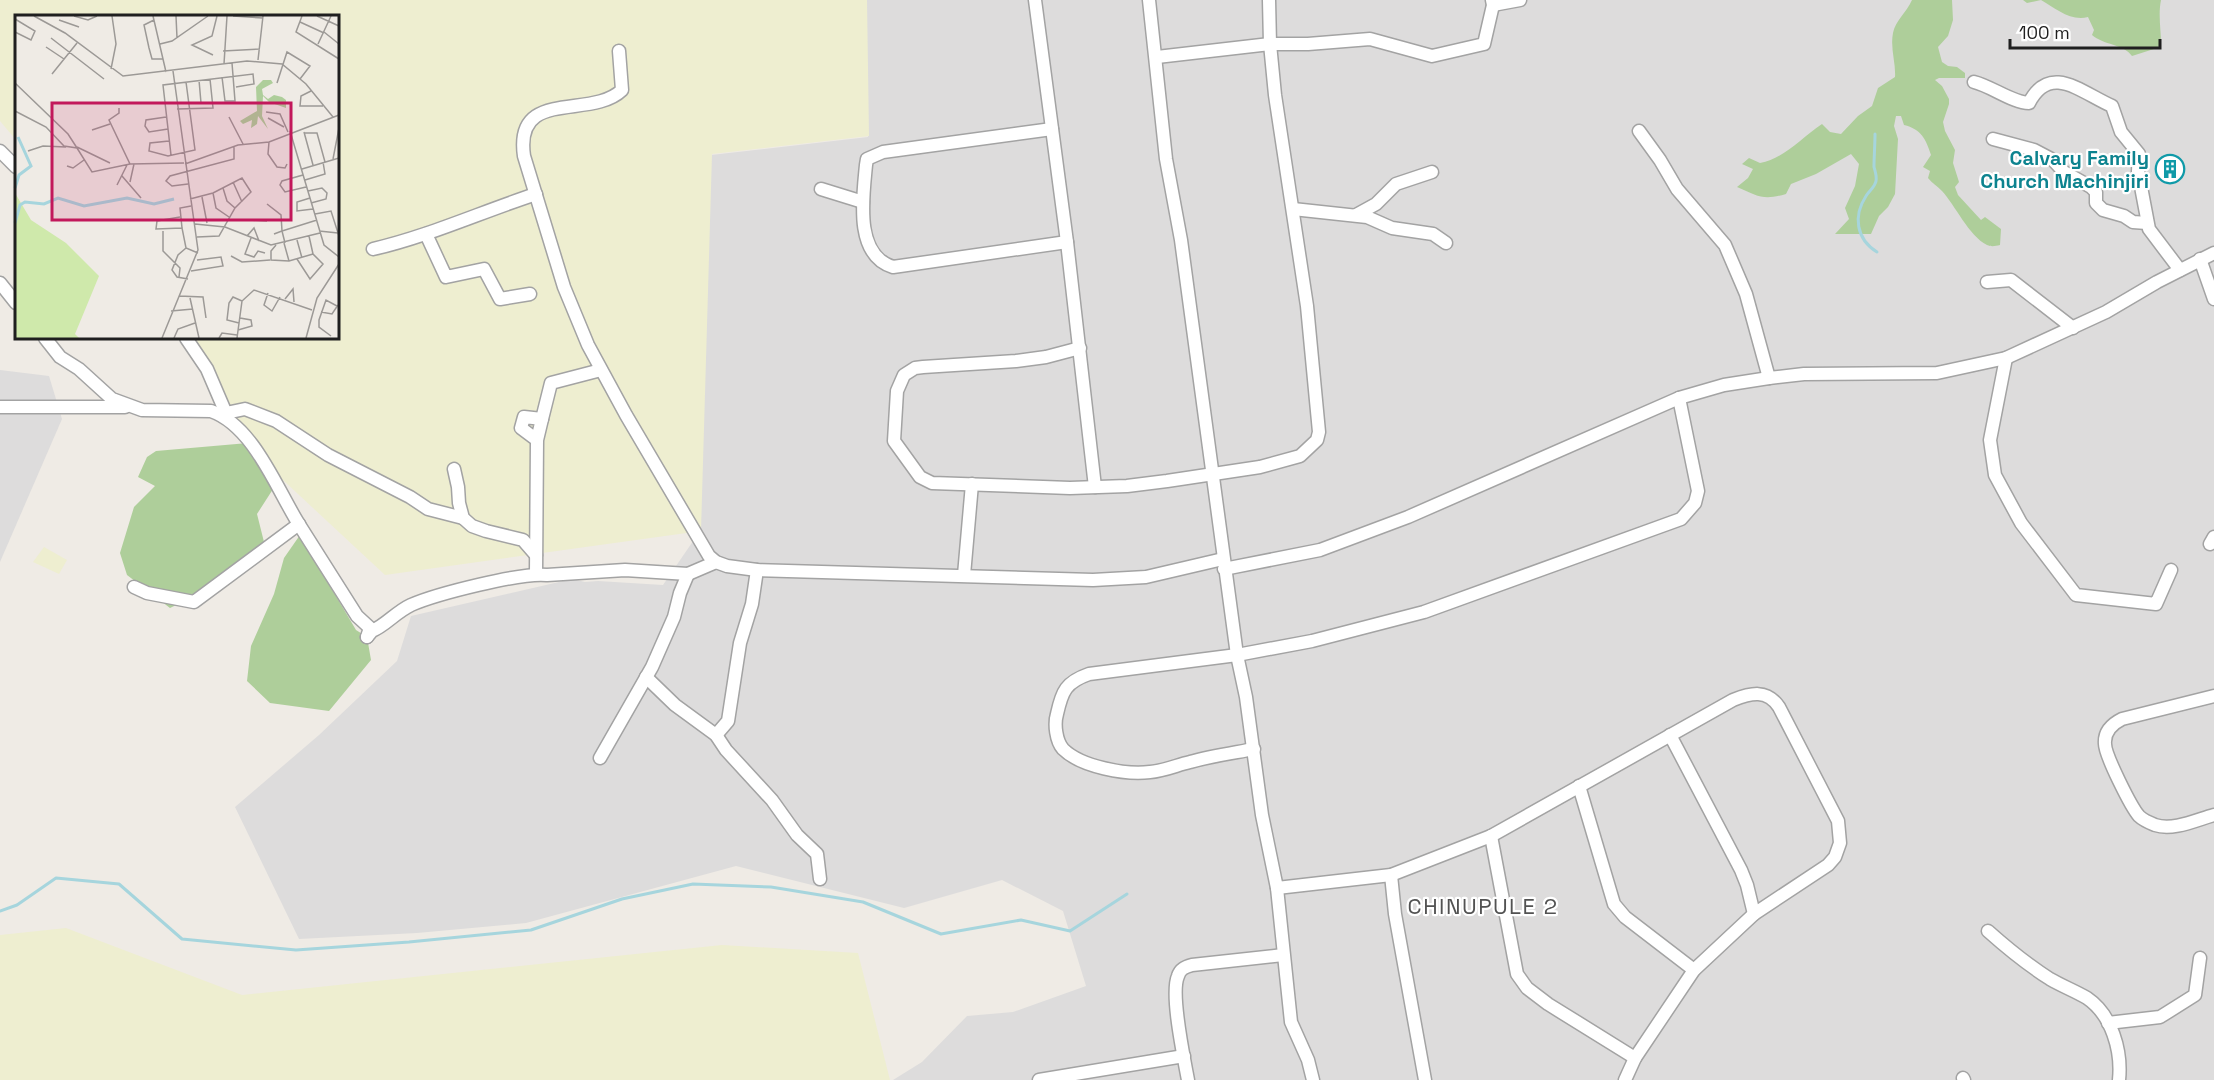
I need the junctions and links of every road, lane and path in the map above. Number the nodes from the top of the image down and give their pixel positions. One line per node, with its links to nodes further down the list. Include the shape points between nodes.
1 (1035, 0): 10 (street)
2 (1149, 0): 8 (street)
3 (1269, 0): 6 (street)
4 (1520, 0): 5 (street)
5 (1492, 2): 6 (street, via 1484,44 1432,56 1370,39)
6 (1270, 44): 8 (street); 19 (street)
7 (619, 51): 17 (street, via 622,90 613,98 541,114 526,125 522,143)
8 (1156, 57): 48 (street, via 1166,159 1181,240)
9 (1974, 82): 21 (street, via 2023,103 2029,103 2045,84 2064,83 2112,106 2121,132 2139,154)
10 (1052, 129): 18 (street, via 873,155 867,159); 23 (street)
11 (1639, 131): 40 (street, via 1677,189 1725,244 1746,294)
12 (1993, 139): 21 (street, via 2034,150 2053,160 2071,177 2091,187 2103,210 2133,222)
13 (0, 152): 14 (street)
14 (15, 166)
15 (1432, 172): 20 (street, via 1396,184 1376,204)
16 (821, 189): 18 (street)
17 (536, 194): 22 (street); 39 (street, via 564,287)
18 (863, 202): 23 (street, via 863,218 875,257 893,267)
19 (1293, 209): 20 (street); 48 (street, via 1307,306 1317,440 1300,456)
20 (1356, 215): 24 (street, via 1392,228 1433,234)
21 (2147, 223): 28 (street)
22 (426, 234): 25 (street); 31 (street, via 446,277 484,269 500,299)
23 (1067, 242): 37 (street)
24 (1446, 243)
25 (373, 249)
26 (2214, 253): 27 (street)
27 (2200, 259): 28 (street); 32 (street)
28 (2180, 270): 34 (street)
29 (1987, 282): 34 (street, via 2011,280)
30 (0, 283): 33 (street)
31 (530, 294)
32 (2214, 299)
33 (15, 302)
34 (2073, 328): 38 (street)
35 (46, 339): 43 (street, via 60,357 112,399)
36 (187, 339): 44 (street, via 207,369)
37 (1080, 348): 49 (street, via 1046,357 915,368 904,375 897,391 894,432 898,448 926,481); 50 (street)
38 (2006, 358): 40 (street, via 1930,374 1804,374); 57 (street, via 1990,440 1995,475 2021,523 2076,595 2156,604)
39 (601, 370): 45 (street, via 551,383); 54 (street, via 683,515)
40 (1769, 378): 41 (street)
41 (1679, 398): 55 (street, via 1408,518 1320,550); 62 (street, via 1698,491 1695,503 1681,519 1424,612 1312,641)
42 (0, 406): 43 (street)
43 (130, 407): 44 (street, via 211,411)
44 (227, 416): 51 (street, via 245,409 276,421 328,455 428,509); 52 (street, via 255,451)
45 (542, 419): 46 (street); 46 (street, via 524,417 521,428)
46 (537, 440): 53 (street)
47 (454, 469): 51 (street)
48 (1212, 474): 50 (street); 55 (street)
49 (972, 484): 50 (street); 60 (street)
50 (1095, 487)
51 (464, 518): 53 (street, via 472,526 523,540)
52 (299, 524): 58 (street, via 357,616 370,628 367,637 411,605); 61 (street, via 194,602)
53 (536, 555): 58 (street)
54 (716, 562): 56 (street); 59 (street)
55 (1224, 564): 60 (street, via 1093,580); 62 (street)
56 (757, 570): 60 (street); 65 (street, via 728,721)
57 (2171, 570)
58 (536, 574): 59 (street, via 625,570)
59 (688, 574): 63 (street, via 674,617)
60 (964, 575)
61 (134, 587)
62 (1236, 655): 67 (street); 67 (street, via 1078,678 1061,695 1055,719 1057,738 1063,748 1078,758 1128,772 1162,771)
63 (646, 677): 65 (street, via 675,705); 68 (street)
64 (2214, 696): 70 (street, via 2114,722 2104,743 2107,757 2139,816 2157,826 2177,826)
65 (716, 735): 73 (street, via 817,854)
66 (1670, 735): 69 (street); 75 (street, via 1731,850 1747,885); 75 (street, via 1733,700 1766,694 1779,706 1838,821 1840,843 1828,865)
67 (1254, 749): 74 (street)
68 (600, 758)
69 (1579, 786): 71 (street); 79 (street, via 1614,904)
70 (2214, 815)
71 (1491, 836): 72 (street); 82 (street, via 1517,974 1527,988 1548,1004)
72 (1391, 875): 74 (street); 86 (street)
73 (820, 879)
74 (1276, 888): 77 (street)
75 (1754, 914): 79 (street)
76 (1988, 931): 80 (street, via 2049,978 2088,999)
77 (1283, 955): 81 (street, via 1184,967 1175,990); 85 (street, via 1291,1022)
78 (2200, 958): 80 (street, via 2195,995 2160,1017)
79 (1694, 970): 82 (street)
80 (2108, 1023): 88 (street, via 2115,1038)
81 (1184, 1056): 83 (street); 84 (street)
82 (1635, 1058): 87 (street)
83 (1039, 1080)
84 (1188, 1080)
85 (1313, 1080)
86 (1425, 1080)
87 (1624, 1080)
88 (2119, 1080)

